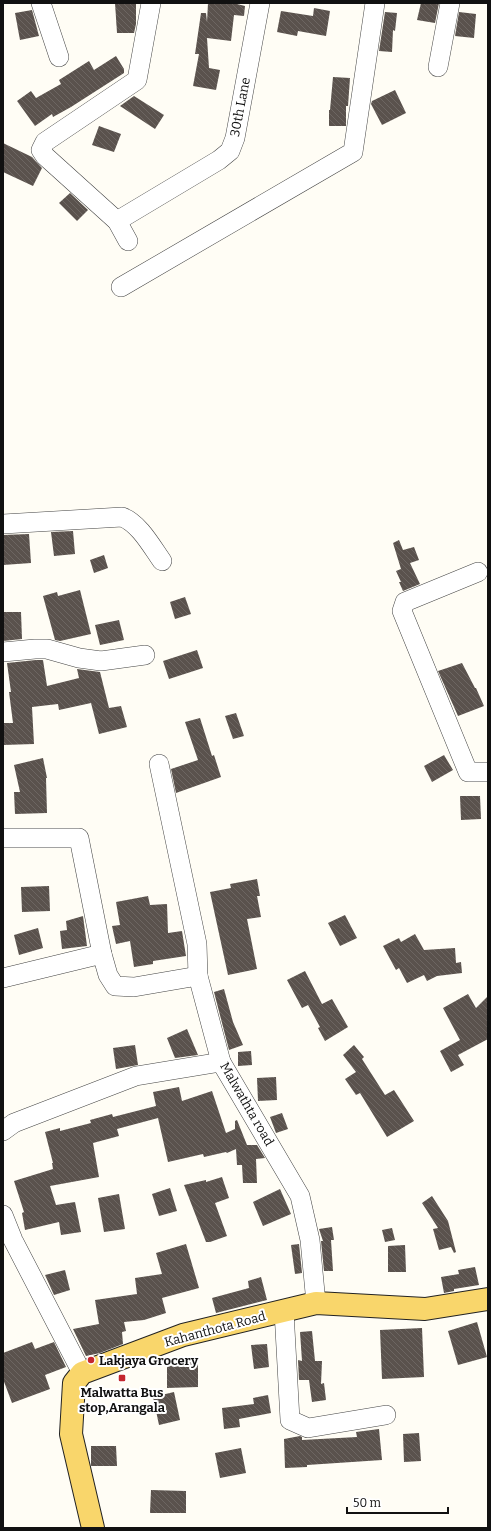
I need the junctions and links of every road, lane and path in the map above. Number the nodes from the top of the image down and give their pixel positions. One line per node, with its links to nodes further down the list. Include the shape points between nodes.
1 (41, 3): 6 (street)
2 (152, 3): 8 (street, via 137,80 45,142 41,150)
3 (260, 3): 8 (street, 30th Lane, via 235,138 230,151)
4 (375, 3): 10 (street, via 353,152)
5 (450, 3): 7 (street)
6 (59, 57)
7 (438, 68)
8 (117, 221): 9 (street)
9 (128, 241)
10 (121, 287)
11 (3, 524): 12 (street, via 122,517 136,526)
12 (162, 561)
13 (478, 572): 17 (street, via 405,602 402,611 468,772)
14 (3, 652): 15 (street, via 47,649 78,658 101,661)
15 (145, 655)
16 (159, 764): 20 (street, Malwathta road, via 197,944)
17 (488, 772)
18 (3, 838): 19 (street, via 78,838)
19 (102, 954): 20 (street, via 108,975 115,986 134,987); 21 (street)
20 (198, 976): 22 (street, Malwathta road)
21 (3, 978)
22 (221, 1062): 23 (street, via 136,1076 14,1123); 26 (street, Malwathta road, via 300,1196 310,1240)
23 (3, 1131)
24 (3, 1215): 28 (street)
25 (488, 1298): 26 (main road, Kahanthota Road, via 425,1309)
26 (316, 1303): 27 (main road, Kahanthota Road)
27 (284, 1311): 28 (main road, Kahanthota Road, via 183,1335); 29 (street, via 290,1420 308,1428)
28 (82, 1373): 30 (main road, via 74,1382 71,1434)
29 (386, 1415)
30 (93, 1528)

